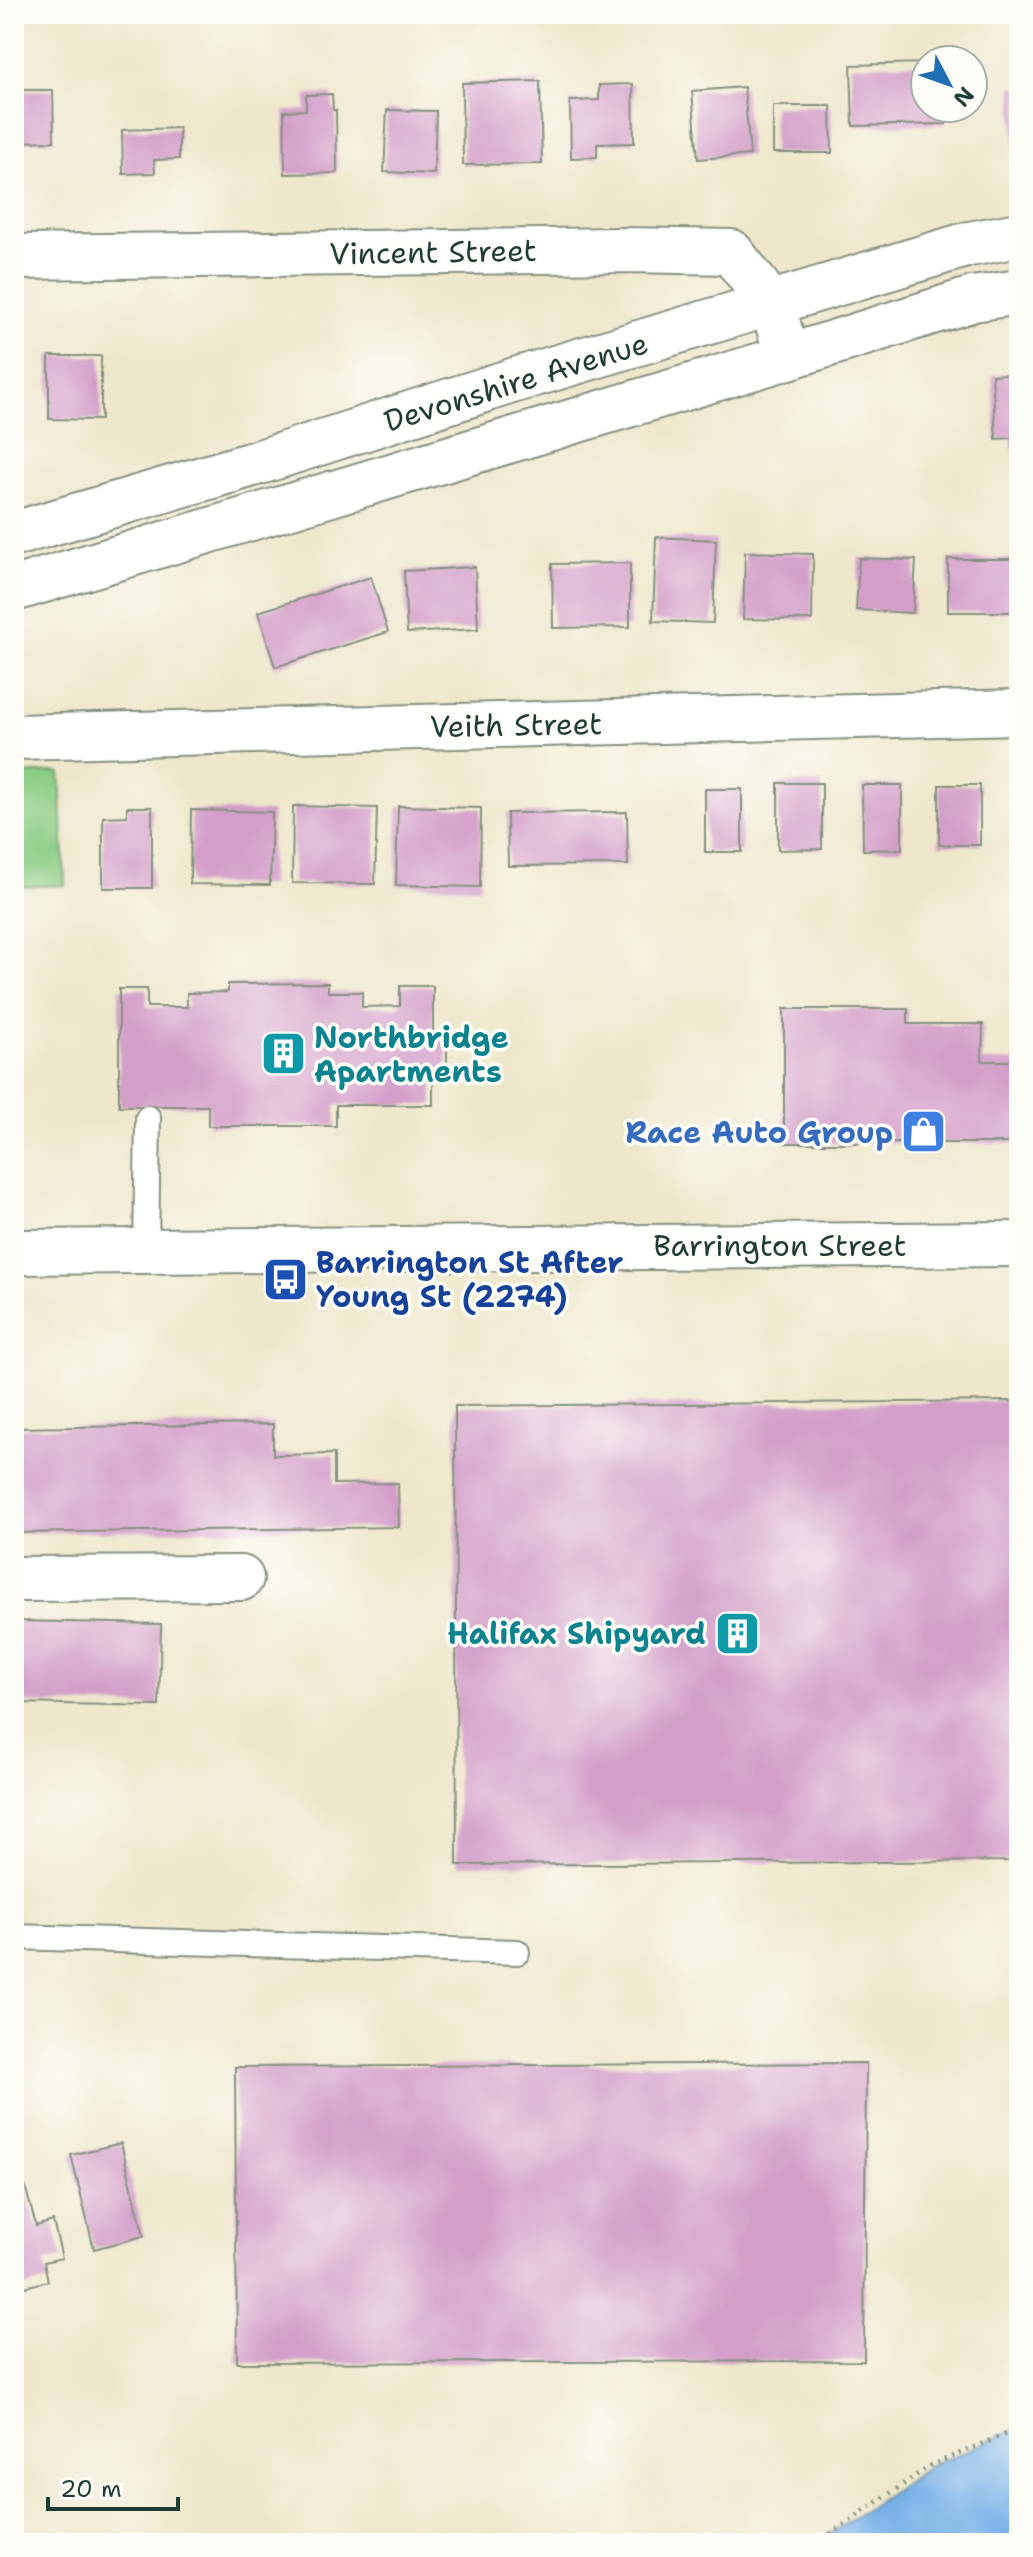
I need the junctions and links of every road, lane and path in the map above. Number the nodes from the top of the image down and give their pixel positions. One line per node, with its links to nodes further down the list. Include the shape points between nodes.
1 (1019, 235): 4 (street, Devonshire Avenue, via 969,244)
2 (14, 257): 4 (street, Vincent Street, via 731,252)
3 (1019, 292): 5 (street, Devonshire Avenue, via 973,299)
4 (772, 305): 5 (street, Vincent Street); 6 (street, Devonshire Avenue)
5 (788, 357): 7 (street, Devonshire Avenue)
6 (14, 534)
7 (14, 589)
8 (1019, 712): 9 (street, Veith Street)
9 (14, 737)
10 (148, 1118): 12 (lane)
11 (1019, 1244): 12 (street, Barrington Street)
12 (146, 1249): 13 (street, Barrington Street)
13 (14, 1252)
14 (241, 1578): 15 (street)
15 (14, 1579)
16 (14, 1937): 17 (lane)
17 (517, 1952)
18 (1019, 2428): 21 (path, via 930,2466)
19 (732, 2540): 20 (path)
20 (767, 2543)
21 (817, 2543)

